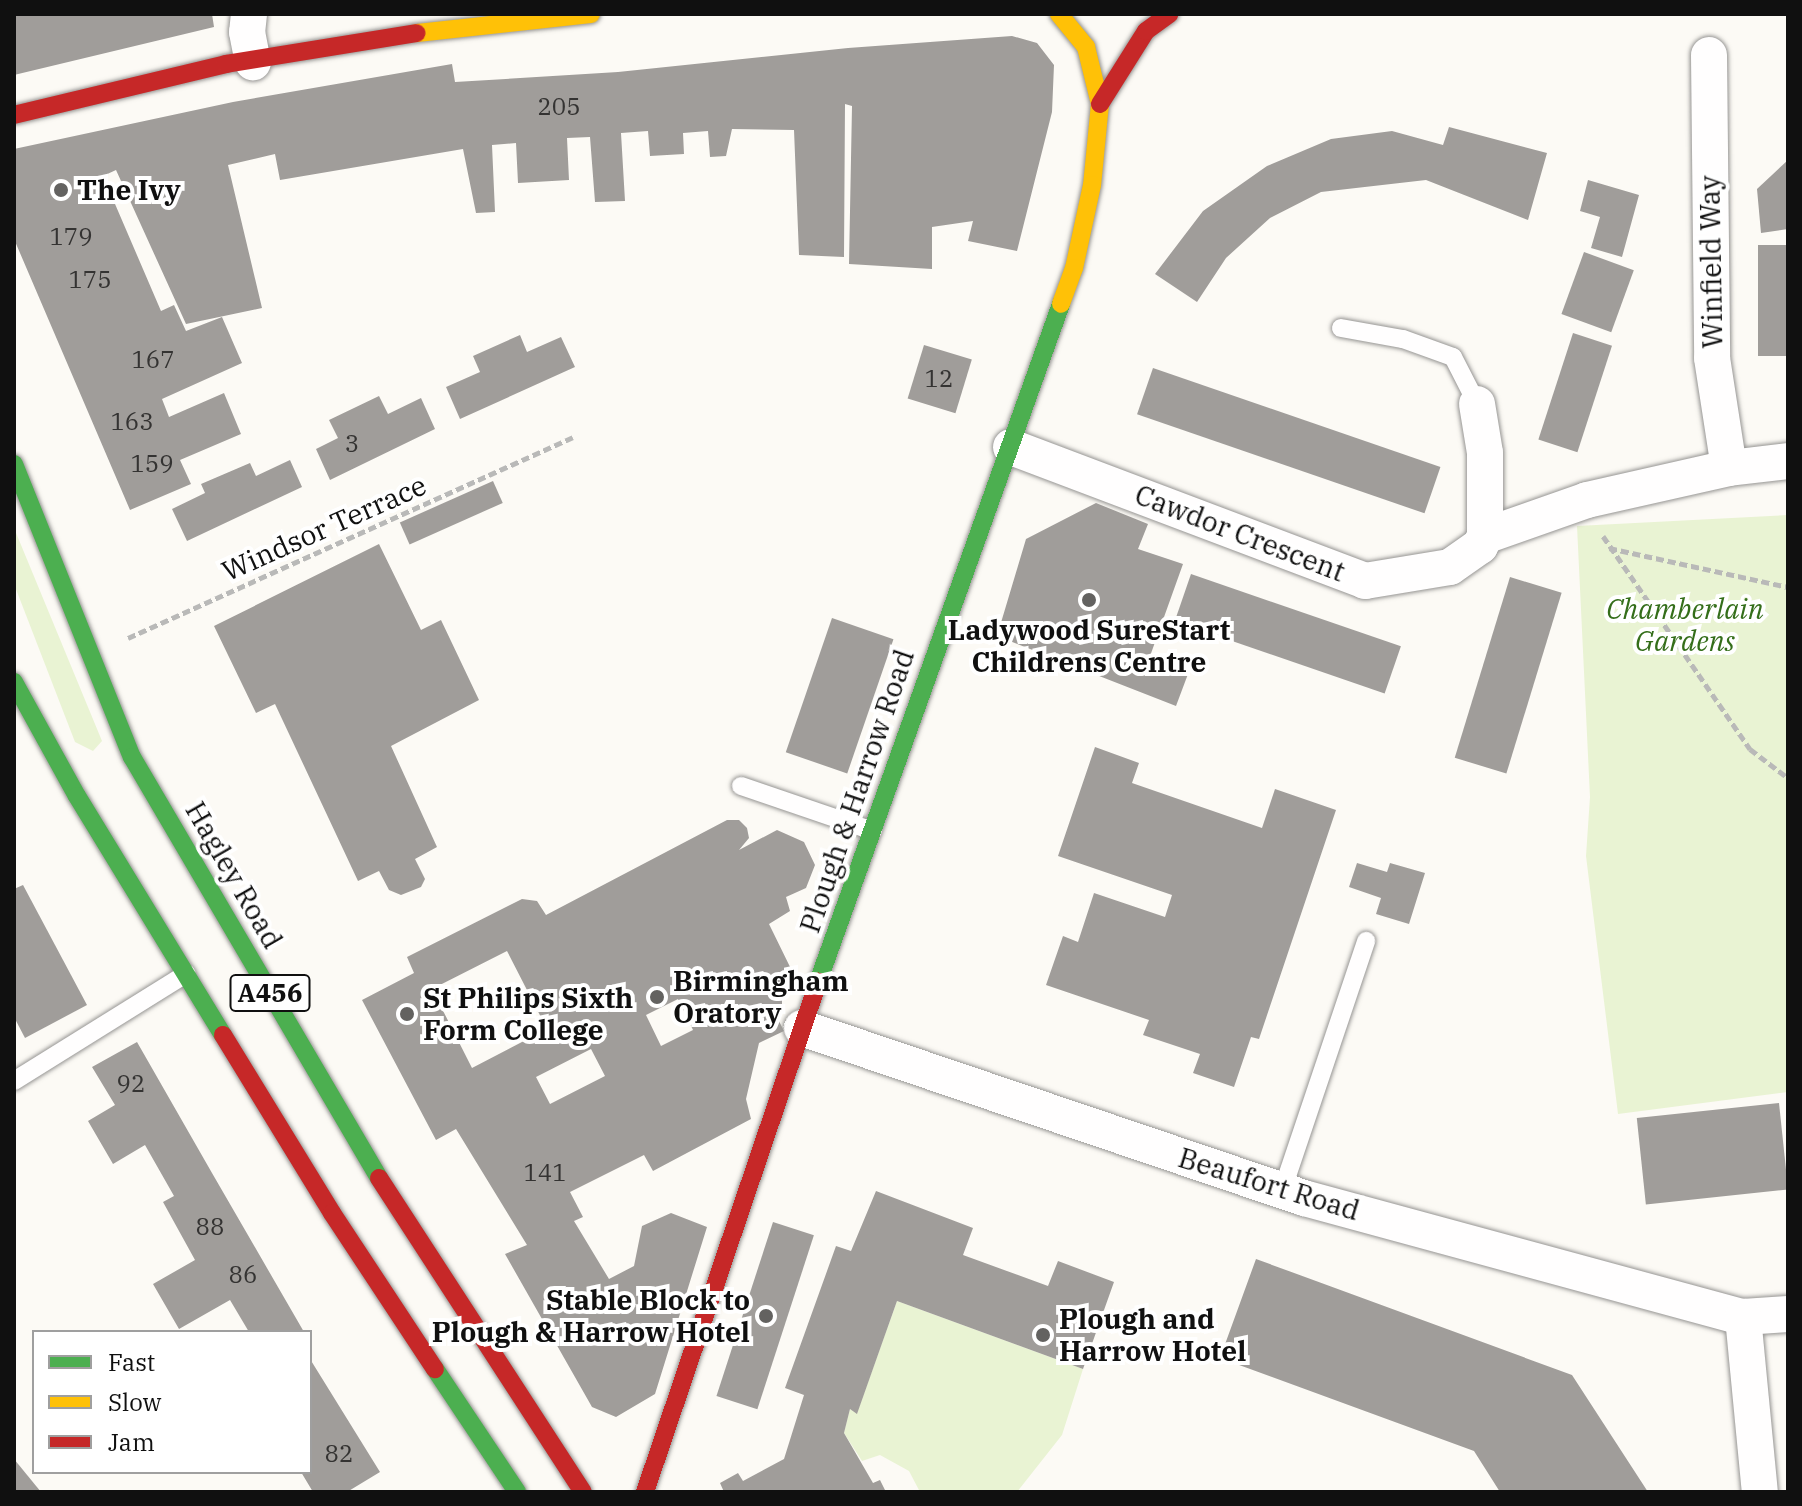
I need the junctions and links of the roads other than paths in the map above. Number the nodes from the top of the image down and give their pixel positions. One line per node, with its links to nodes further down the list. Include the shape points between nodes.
1 (249, 14): 6 (street)
2 (591, 14): 6 (main road, via 387,36)
3 (1059, 14): 7 (main road, Plough & Harrow Road, via 1086,47)
4 (1169, 14): 7 (main road, Plough & Harrow Road, via 1146,31)
5 (1709, 55): 14 (street, Winfield Way, via 1712,358)
6 (253, 62): 8 (main road)
7 (1100, 104): 11 (main road, Plough & Harrow Road, via 1092,185 1074,268)
8 (14, 115)
9 (1341, 328): 10 (lane, via 1403,339 1453,357)
10 (1477, 404): 15 (street, via 1485,453)
11 (1011, 447): 15 (street, Cawdor Crescent, via 1365,581 1450,567 1480,546); 18 (main road, Plough & Harrow Road)
12 (1788, 461): 14 (street, Cawdor Crescent)
13 (14, 464): 27 (main road, Hagley Road / A456, via 91,654 126,761 388,1194)
14 (1729, 468): 15 (street, Cawdor Crescent, via 1587,500)
15 (1485, 536)
16 (14, 682): 20 (main road, A456)
17 (741, 786): 18 (lane)
18 (873, 831): 21 (main road, Plough & Harrow Road)
19 (1366, 941): 23 (lane)
20 (186, 974): 22 (lane); 26 (main road, A456, via 332,1213)
21 (802, 1028): 23 (street, Beaufort Road); 28 (main road, Plough & Harrow Road)
22 (14, 1081)
23 (1282, 1191): 25 (street, Beaufort Road)
24 (1788, 1314): 25 (street, Beaufort Road)
25 (1743, 1317): 29 (street)
26 (517, 1492)
27 (583, 1492)
28 (645, 1492)
29 (1760, 1492)

